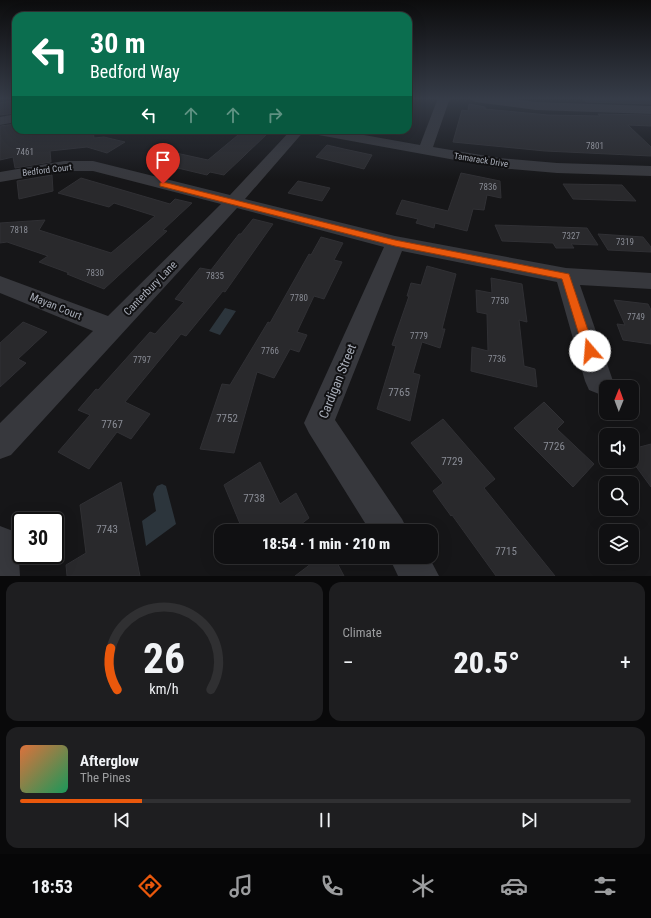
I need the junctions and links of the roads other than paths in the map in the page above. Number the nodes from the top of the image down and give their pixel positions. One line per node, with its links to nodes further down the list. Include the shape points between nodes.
1 (434, 125): 4 (street)
2 (294, 134): 7 (street, Canterbury Lane)
3 (335, 134): 4 (street, Tamarack Drive)
4 (425, 150): 5 (street, Tamarack Drive, via 499,163)
5 (651, 171)
6 (0, 178): 7 (street, Bedford Court, via 64,166 93,166)
7 (233, 202): 8 (street, Bedford Court); 12 (street, Canterbury Lane)
8 (395, 243): 9 (street, Bedford Court); 15 (street, Cardigan Street, via 319,423)
9 (566, 276): 10 (street, Bedford Court); 13 (street)
10 (651, 281)
11 (0, 284): 12 (street, Mayan Court)
12 (111, 328): 14 (street, Canterbury Lane)
13 (599, 381)
14 (0, 444)
15 (385, 524)
16 (0, 544): 18 (street)
17 (412, 564): 19 (street)
18 (1, 576)
19 (420, 576)

